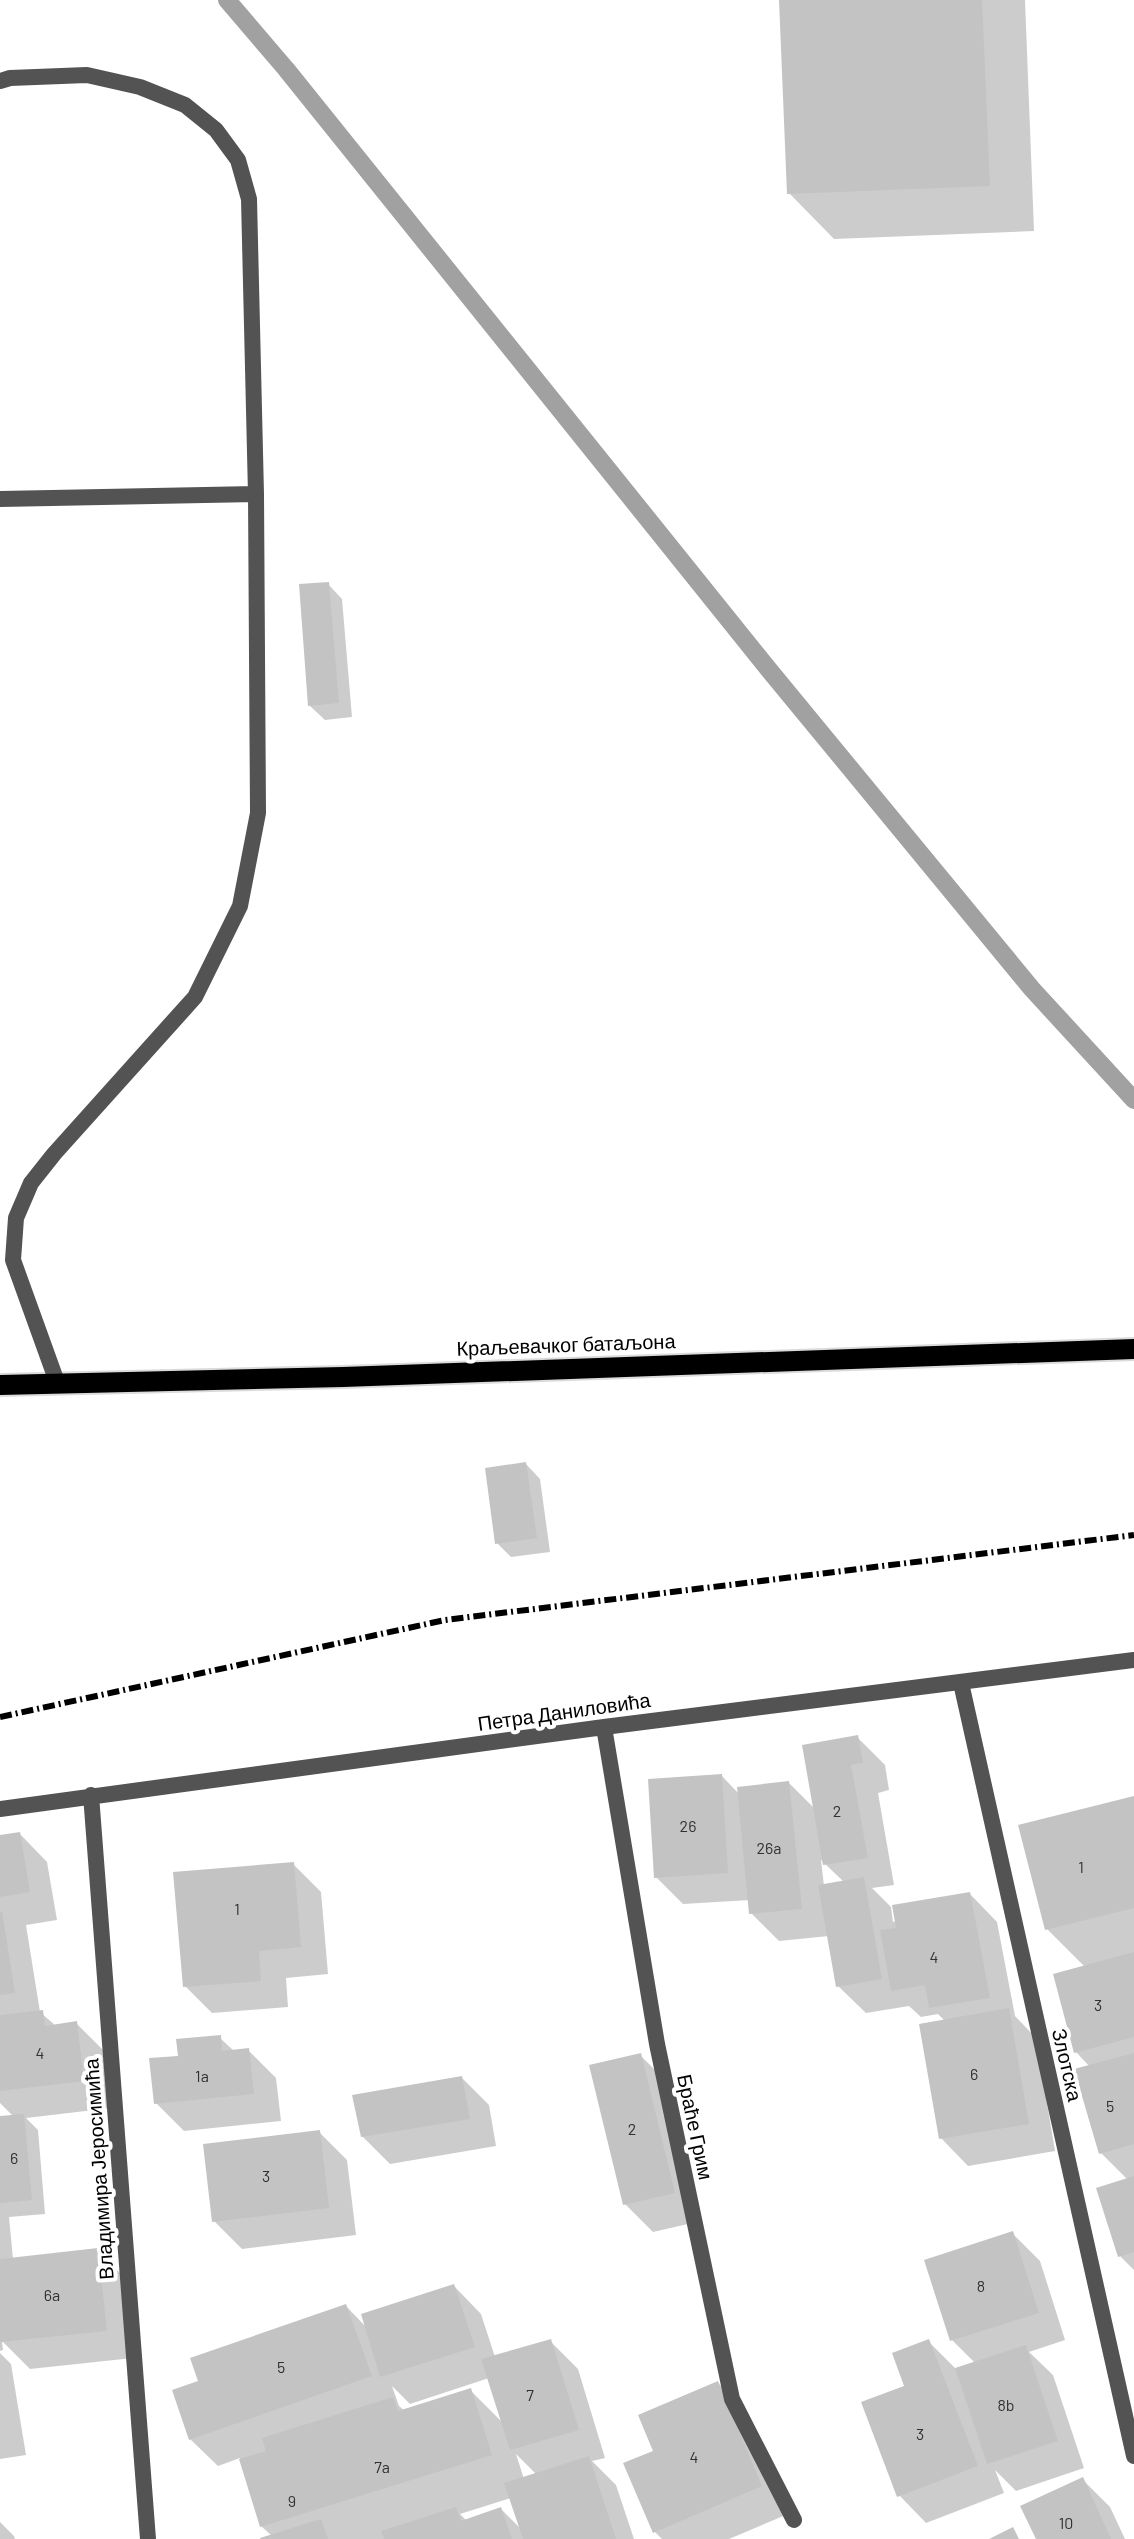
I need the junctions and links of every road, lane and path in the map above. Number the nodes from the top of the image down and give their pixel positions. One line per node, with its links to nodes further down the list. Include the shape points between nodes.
1 (0, 81): 2 (street, via 87,75 140,87 185,105 216,130 238,160 249,199)
2 (256, 494): 3 (street); 5 (street, via 258,813 240,906 195,997 54,1154 31,1183 16,1218 13,1260)
3 (0, 499)
4 (1134, 1349): 5 (main road, Краљевачког батаљона)
5 (57, 1382): 6 (main road, Краљевачког батаљона)
6 (0, 1385)
7 (1134, 1660): 8 (street, Петра Даниловића)
8 (961, 1683): 9 (street, Петра Даниловића); 12 (street, Злотска)
9 (604, 1727): 10 (street, Петра Даниловића); 13 (street, Браће Грим, via 657,2044 732,2399)
10 (91, 1795): 11 (street, Петра Даниловића); 14 (street, Владимира Јеросимића)
11 (0, 1809)
12 (1134, 2456)
13 (794, 2520)
14 (148, 2539)

